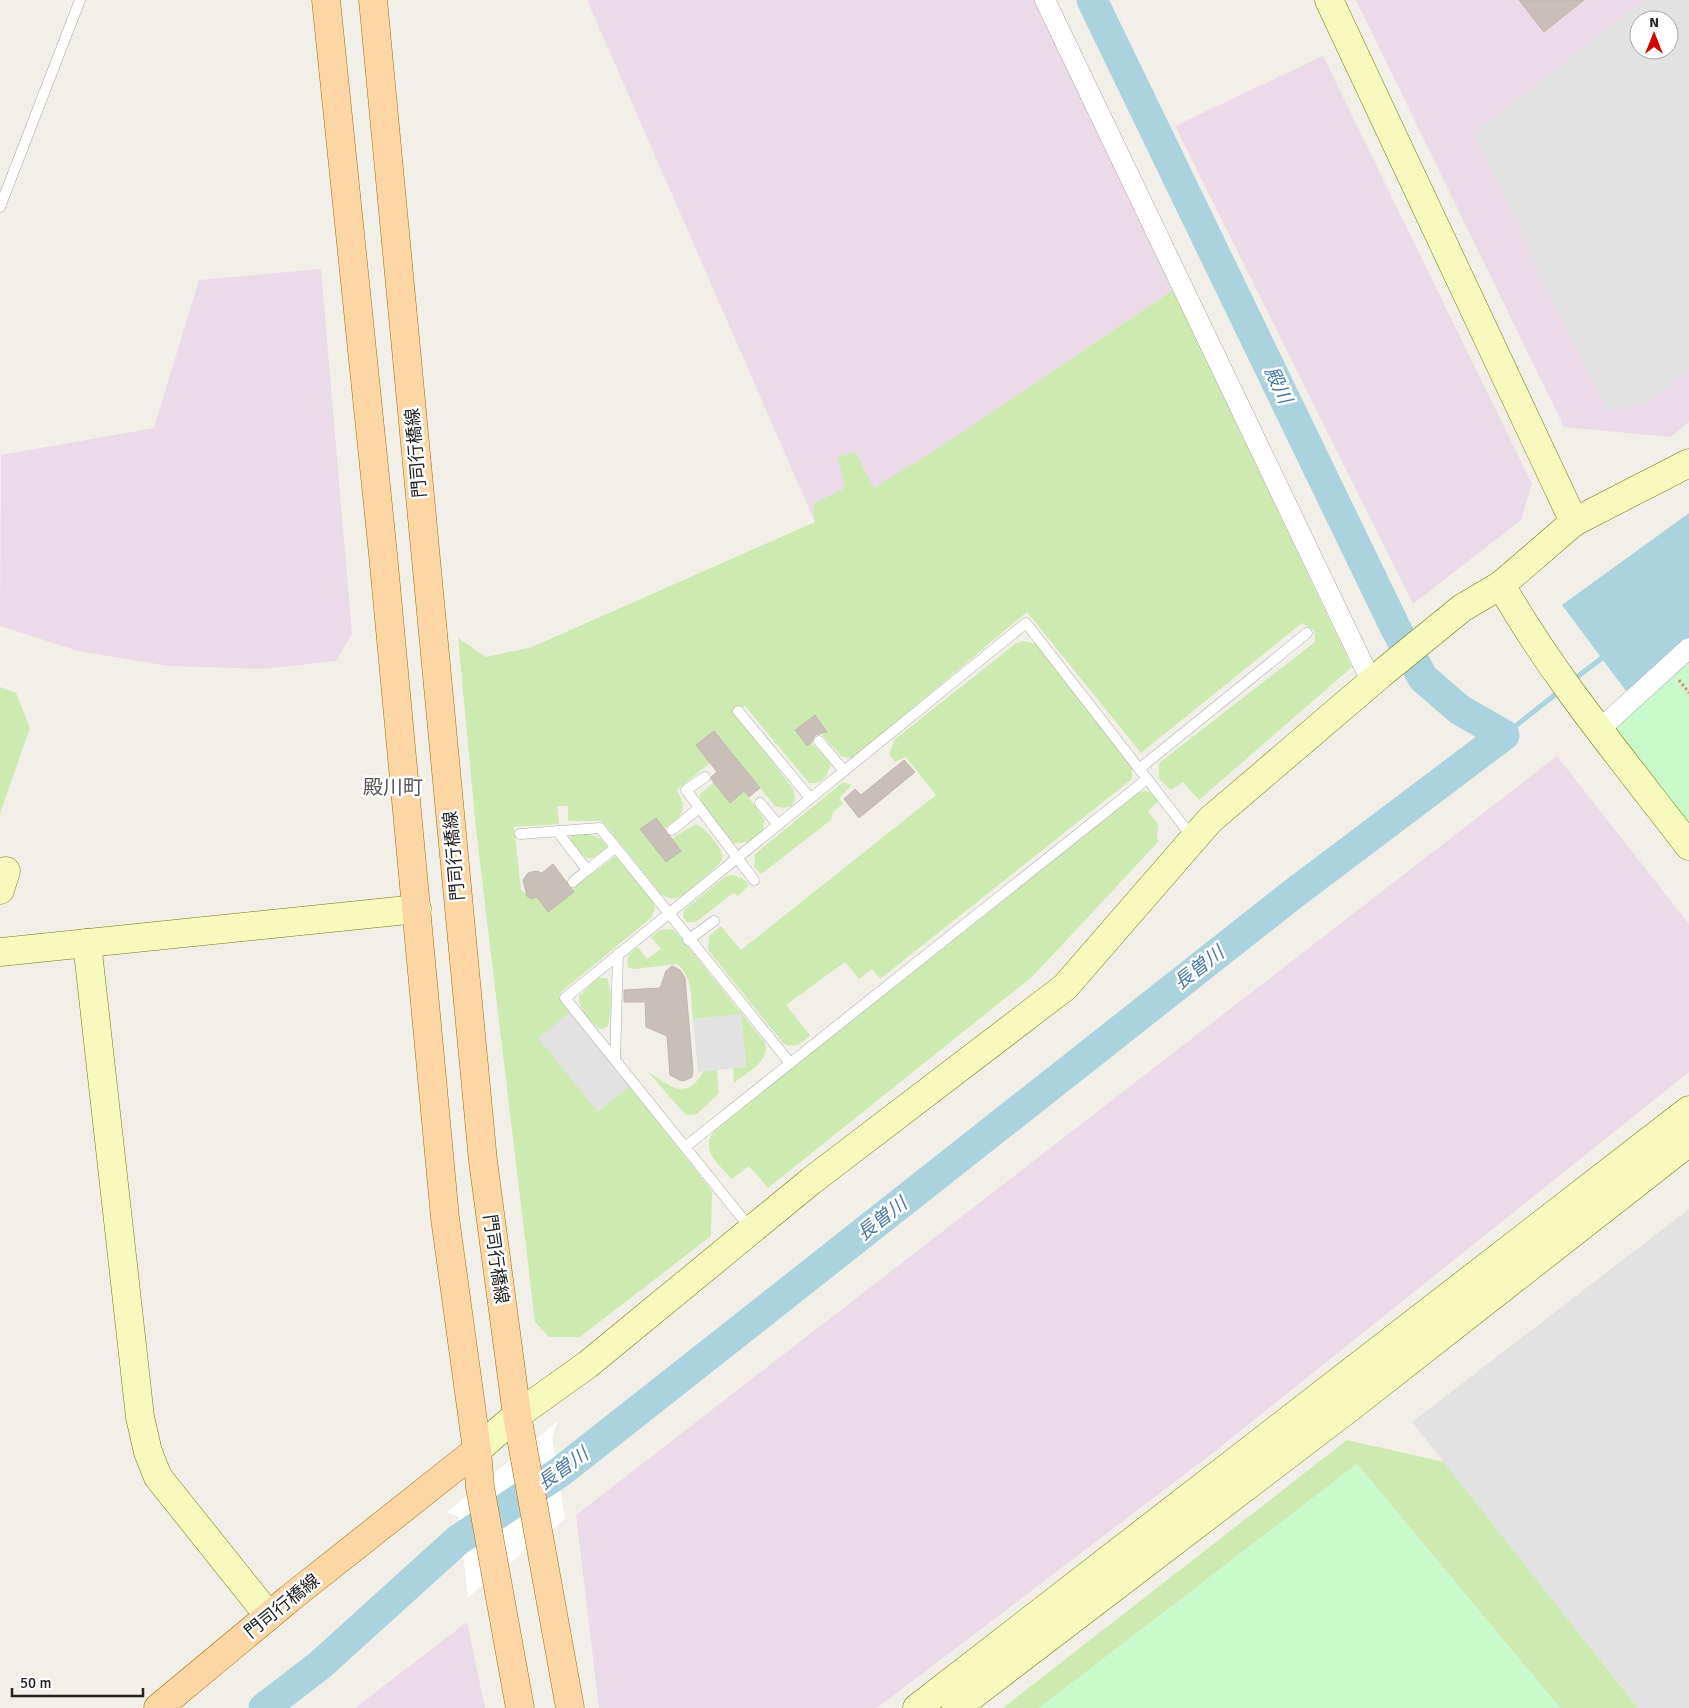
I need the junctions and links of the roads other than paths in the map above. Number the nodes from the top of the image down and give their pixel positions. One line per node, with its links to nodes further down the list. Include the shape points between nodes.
1 (80, 0): 6 (lane)
2 (326, 0): 34 (main road)
3 (373, 0): 47 (main road, 門司行橋線, via 483,1161)
4 (1045, 0): 12 (street)
5 (1329, 0): 8 (street)
6 (0, 207)
7 (1689, 463): 8 (street)
8 (1574, 522): 9 (street)
9 (1501, 585): 12 (street, via 1462,608); 14 (street, via 1522,621)
10 (1307, 634): 16 (lane)
11 (1689, 648): 14 (street)
12 (1377, 678): 27 (street, via 1210,820)
13 (738, 711): 20 (lane)
14 (1600, 729): 28 (street)
15 (819, 741): 17 (lane)
16 (1139, 769): 17 (lane, via 1026,623); 19 (lane)
17 (844, 771): 20 (lane)
18 (705, 777): 22 (lane, via 686,790)
19 (1147, 779): 27 (lane); 42 (lane)
20 (810, 798): 23 (lane)
21 (760, 803): 23 (lane)
22 (699, 808): 24 (lane); 30 (lane)
23 (778, 825): 30 (lane)
24 (672, 830)
25 (557, 831): 26 (lane); 29 (lane, via 600,828); 31 (lane)
26 (520, 834)
27 (1193, 839): 46 (street, via 1065,987)
28 (1689, 846)
29 (615, 848): 31 (lane); 35 (lane)
30 (737, 858): 32 (lane); 35 (lane)
31 (587, 870): 33 (lane)
32 (754, 880)
33 (573, 882)
34 (417, 909): 38 (street); 48 (main road, via 445,1218)
35 (667, 915): 37 (lane); 40 (lane)
36 (714, 921): 37 (lane)
37 (688, 940): 42 (lane)
38 (87, 943): 39 (street); 49 (street, via 140,1417 148,1452 158,1477)
39 (0, 952)
40 (618, 954): 41 (lane); 41 (lane, via 565,998)
41 (615, 1060): 45 (lane)
42 (790, 1063): 45 (lane)
43 (1689, 1110): 53 (street)
44 (1689, 1142): 54 (street, via 1345,1411)
45 (685, 1147): 46 (lane)
46 (752, 1230): 47 (street, via 587,1365)
47 (517, 1415): 48 (street); 52 (main road, 門司行橋線)
48 (477, 1450): 49 (main road, 門司行橋線); 51 (main road, via 480,1487)
49 (269, 1616): 50 (main road, 門司行橋線)
50 (158, 1708)
51 (520, 1708)
52 (570, 1708)
53 (917, 1708)
54 (956, 1708)

